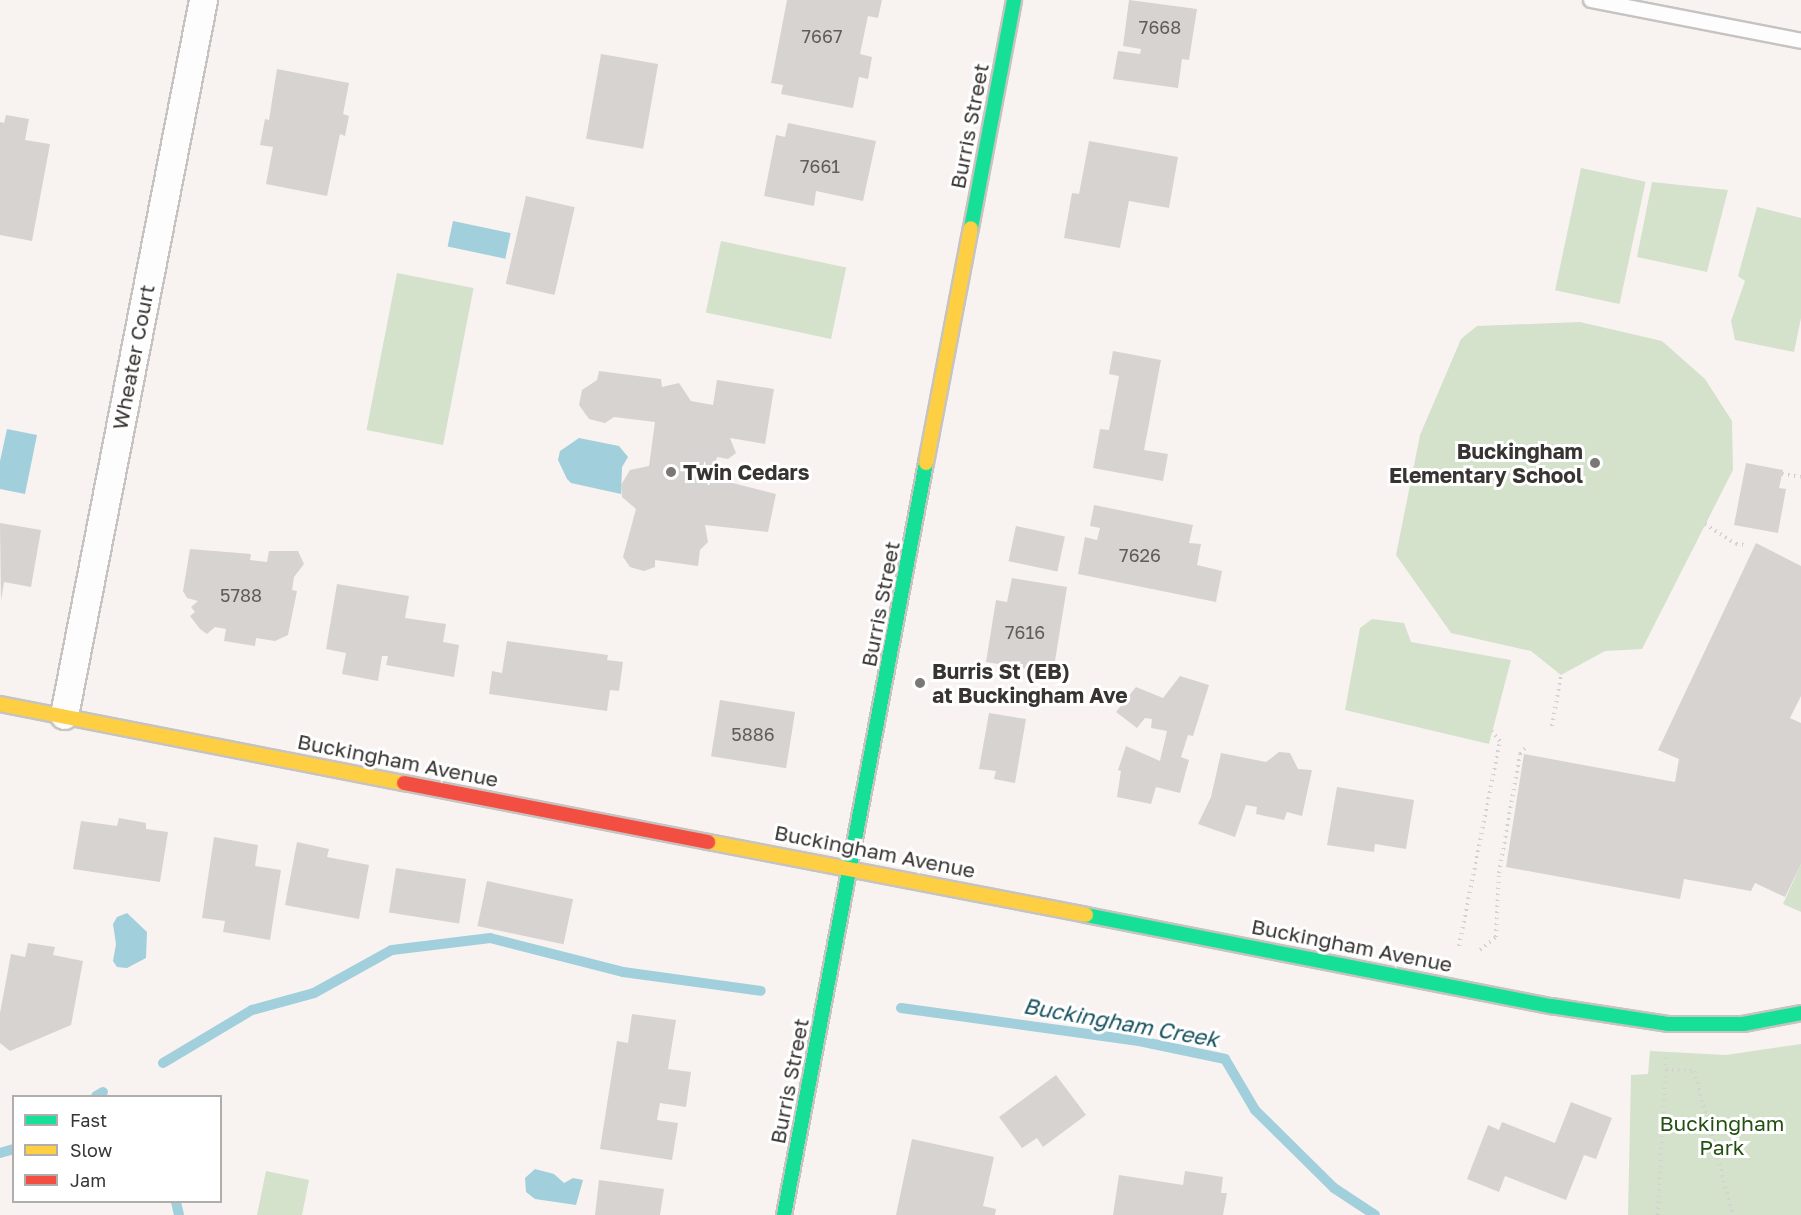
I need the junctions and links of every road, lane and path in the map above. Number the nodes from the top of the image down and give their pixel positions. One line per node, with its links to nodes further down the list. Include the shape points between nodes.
1 (203, 0): 11 (street, Wheater Court)
2 (1014, 0): 15 (street, Burris Street)
3 (1591, 0): 4 (lane)
4 (1801, 41)
5 (1782, 474): 6 (path)
6 (1801, 477)
7 (1705, 524): 8 (path, via 1736,544)
8 (1745, 544)
9 (1561, 675): 12 (path)
10 (0, 704): 11 (street, Buckingham Avenue)
11 (64, 715): 15 (street, Buckingham Avenue)
12 (1552, 726)
13 (1492, 731): 16 (path, via 1500,741)
14 (1526, 747): 17 (path, via 1520,754 1499,873 1496,937)
15 (852, 868): 19 (street, Buckingham Avenue, via 1551,1006); 21 (street, Burris Street)
16 (1459, 946)
17 (1480, 950)
18 (1801, 1013): 19 (street, Buckingham Avenue, via 1743,1024)
19 (1668, 1024): 20 (path)
20 (1666, 1070): 22 (path); 23 (path, via 1694,1071)
21 (784, 1215)
22 (1659, 1215)
23 (1733, 1215)

